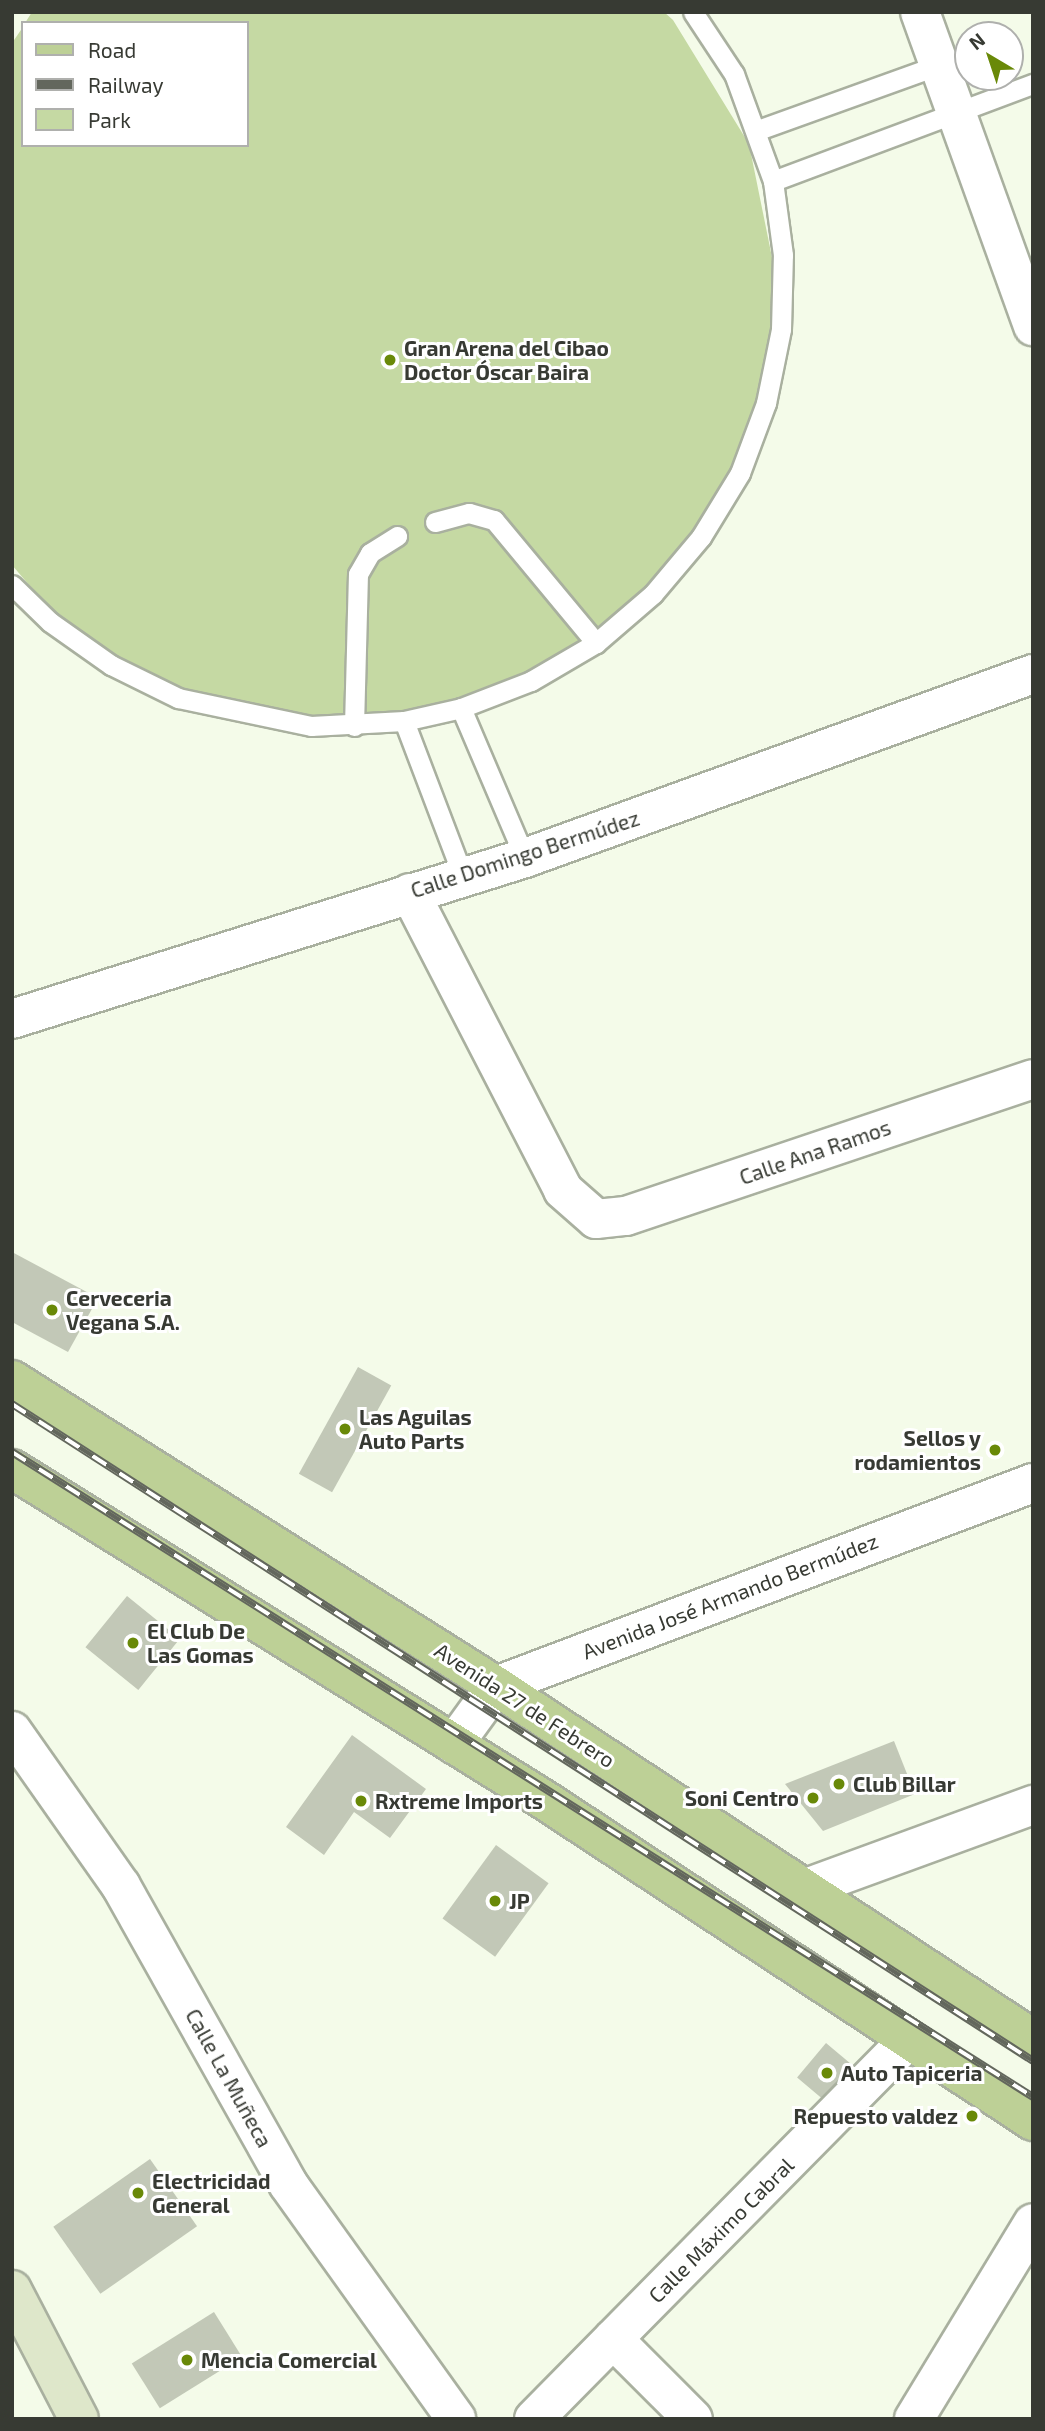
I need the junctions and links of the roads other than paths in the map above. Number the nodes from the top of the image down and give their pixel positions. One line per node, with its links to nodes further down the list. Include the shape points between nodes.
1 (920, 12): 3 (street)
2 (701, 16): 6 (lane)
3 (939, 65): 5 (street); 6 (lane)
4 (1033, 84): 5 (lane)
5 (956, 116): 7 (lane); 8 (street)
6 (758, 130): 7 (lane)
7 (773, 181): 12 (lane, via 783,255 781,329 766,403 744,461 701,537 653,594)
8 (1033, 326)
9 (435, 523): 12 (lane, via 469,513 494,520)
10 (397, 536): 16 (lane, via 370,553 358,574)
11 (12, 584): 16 (lane, via 50,622 111,665 178,698 243,716)
12 (596, 643): 14 (lane, via 531,681)
13 (1033, 674): 17 (street, Calle Domingo Bermúdez)
14 (461, 709): 15 (lane); 17 (lane)
15 (404, 721): 16 (lane); 18 (lane)
16 (354, 726)
17 (525, 858): 18 (street, Calle Domingo Bermúdez)
18 (463, 876): 19 (street, Calle Domingo Bermúdez)
19 (410, 893): 20 (street, Calle Domingo Bermúdez); 21 (street, Calle Ana Ramos, via 564,1190 596,1219 626,1216)
20 (12, 1019)
21 (1033, 1079)
22 (12, 1380): 25 (main road, Avenida 27 de Febrero)
23 (12, 1469): 27 (main road)
24 (1033, 1483): 25 (street, Avenida José Armando Bermúdez)
25 (496, 1686): 27 (street); 29 (main road, Avenida 27 de Febrero)
26 (12, 1731): 37 (street, Calle La Muñeca, via 121,1886 288,2184)
27 (454, 1744): 31 (main road)
28 (1033, 1805): 29 (street)
29 (806, 1888): 30 (main road, Avenida 27 de Febrero)
30 (1033, 2039)
31 (907, 2041): 32 (main road); 35 (street, Calle Máximo Cabral)
32 (1033, 2121)
33 (1033, 2223): 40 (street)
34 (12, 2290): 36 (main road)
35 (614, 2339): 38 (street, Calle Máximo Cabral); 39 (street)
36 (79, 2419)
37 (456, 2419)
38 (534, 2419)
39 (693, 2419)
40 (914, 2419)

